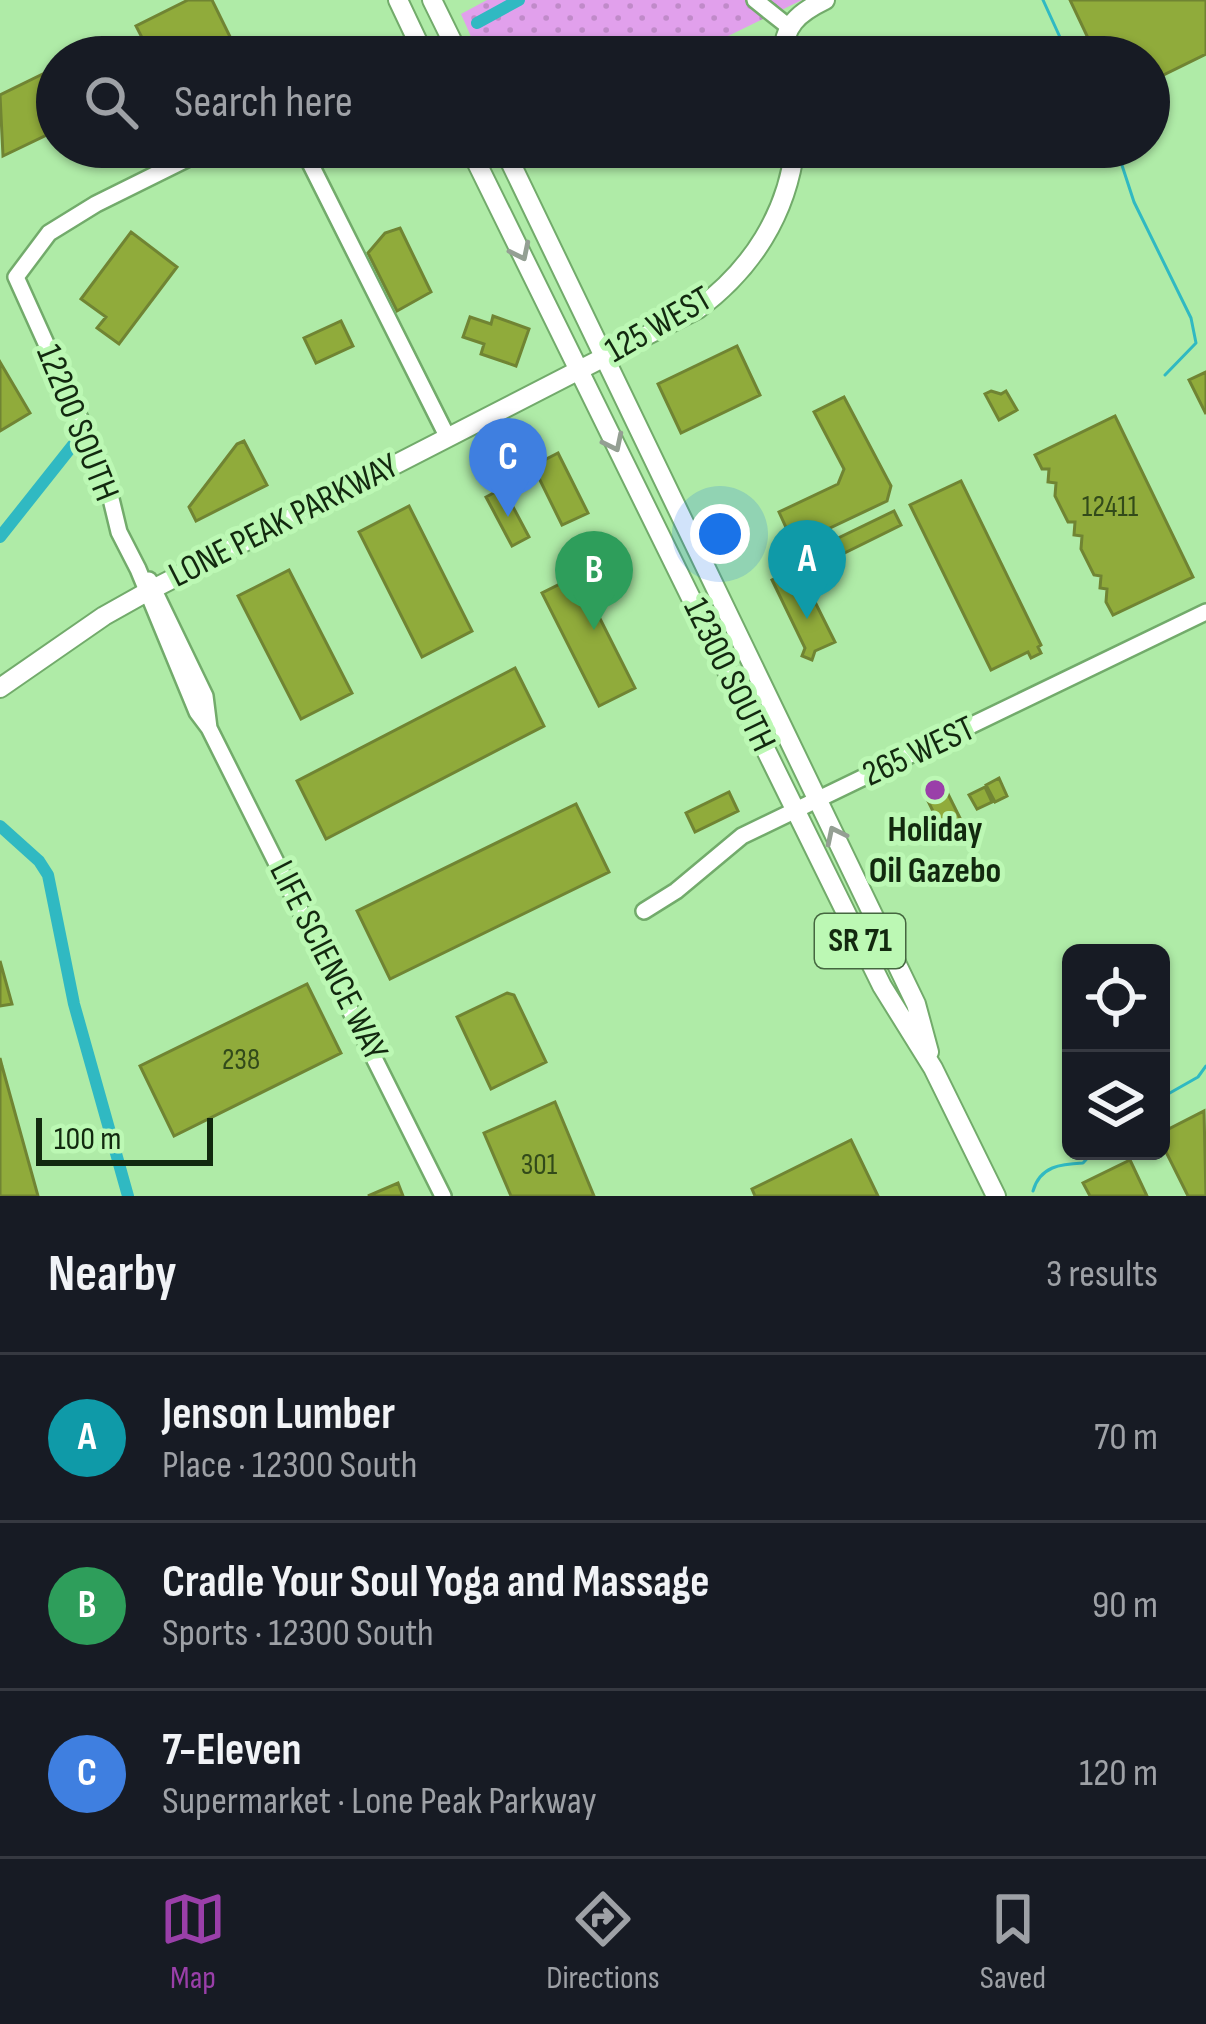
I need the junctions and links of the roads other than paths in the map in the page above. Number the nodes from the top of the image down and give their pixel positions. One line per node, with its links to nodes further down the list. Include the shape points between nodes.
1 (398, 0): 6 (main road)
2 (433, 0): 7 (main road)
3 (755, 0): 5 (street)
4 (825, 0): 5 (main road)
5 (790, 26): 8 (main road)
6 (415, 36)
7 (450, 36)
8 (788, 36)
9 (169, 168): 17 (street, 12200 SOUTH, via 49,233 16,277 105,474 118,532)
10 (313, 168): 16 (street)
11 (479, 168): 15 (main road, 12300 SOUTH / SR 71, one-way to 15)
12 (513, 168): 14 (main road, 12300 SOUTH / SR 71)
13 (790, 168): 14 (main road, 125 WEST, via 779,211 744,267 698,309)
14 (604, 358): 15 (main road, 125 WEST); 20 (main road, 12300 SOUTH / SR 71)
15 (578, 370): 16 (main road, LONE PEAK PARKWAY); 21 (main road, 12300 SOUTH / SR 71, one-way to 21)
16 (447, 436): 17 (main road, LONE PEAK PARKWAY)
17 (150, 590): 19 (main road, LONE PEAK PARKWAY); 24 (street, LIFE SCIENCE WAY, via 206,696 209,728)
18 (1206, 612): 20 (street, 265 WEST)
19 (0, 688)
20 (817, 799): 21 (street, 265 WEST); 23 (main road, 12300 SOUTH / SR 71, one-way to 20, via 916,1004)
21 (795, 809): 22 (street, 265 WEST, via 742,836); 23 (main road, 12300 SOUTH / SR 71, via 881,986)
22 (644, 911)
23 (934, 1069): 25 (main road, 12300 SOUTH / SR 71)
24 (443, 1196)
25 (996, 1196)

